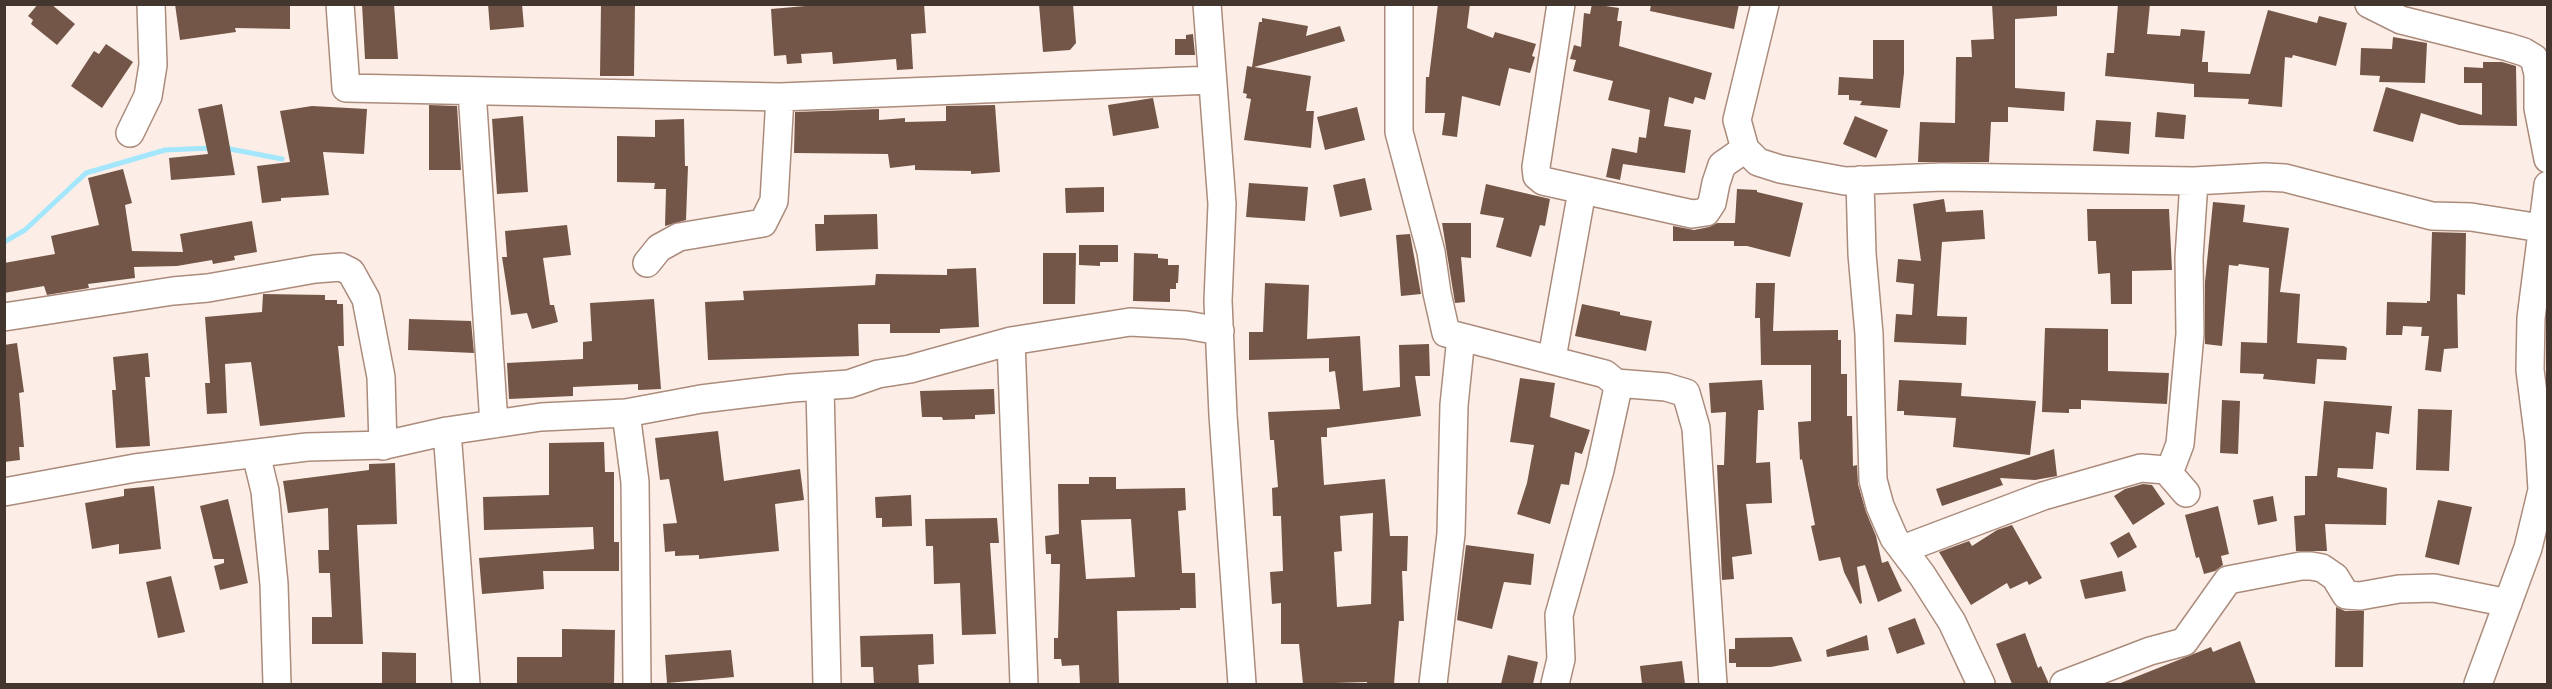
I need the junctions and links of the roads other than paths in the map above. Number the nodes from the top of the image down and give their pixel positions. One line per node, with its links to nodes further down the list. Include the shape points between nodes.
1 (151, 4): 11 (street, via 153,65 148,96)
2 (340, 4): 9 (street, via 346,88)
3 (1207, 4): 8 (street)
4 (1400, 4): 22 (street, via 1399,132 1431,252 1446,333)
5 (1561, 4): 17 (street, via 1537,176 1543,182)
6 (1765, 4): 12 (street, via 1737,120)
7 (2369, 4): 13 (street, via 2401,20 2508,47 2534,58)
8 (1212, 80): 10 (street); 21 (street, via 1222,204)
9 (472, 90): 10 (street); 28 (street)
10 (780, 97): 19 (street, via 774,201 763,223 679,237 659,248)
11 (130, 133)
12 (1745, 150): 14 (street, via 1758,162 1780,169 1845,181); 17 (street, via 1722,165 1706,212 1692,214)
13 (2547, 159)
14 (1860, 180): 15 (street, via 1942,177); 33 (street, via 1873,480 1894,538)
15 (2194, 181): 18 (street, via 2285,178 2432,216); 33 (street, via 2190,334 2178,483 2166,470 2141,468 2043,496)
16 (2547, 185): 18 (street)
17 (1582, 191): 24 (street)
18 (2541, 228): 34 (street, via 2531,318 2530,370 2542,490 2528,548)
19 (647, 263)
20 (4, 317): 30 (street, via 341,267 351,272 366,298 381,377)
21 (1220, 330): 23 (street, via 1130,322); 40 (street)
22 (1461, 337): 24 (street); 41 (street, via 1454,405 1450,534)
23 (1011, 341): 26 (street, via 849,384); 39 (street)
24 (1551, 358): 25 (street, via 1605,374)
25 (1616, 383): 42 (street, via 1600,470 1559,615 1561,659); 43 (street, via 1666,387 1686,393 1696,428)
26 (820, 387): 27 (street, via 701,399); 38 (street)
27 (626, 413): 28 (street, via 541,417); 37 (street, via 634,482)
28 (494, 424): 29 (street)
29 (447, 431): 30 (street); 36 (street)
30 (383, 446): 31 (street, via 306,447)
31 (256, 454): 32 (street, via 135,468); 35 (street, via 265,491 274,584)
32 (4, 492)
33 (1903, 549): 44 (street, via 1952,622)
34 (2508, 603): 45 (street, via 2434,588 2346,595 2335,577 2322,568 2301,566 2228,580 2184,642); 46 (street)
35 (278, 684)
36 (466, 684)
37 (637, 684)
38 (827, 684)
39 (1024, 684)
40 (1242, 684)
41 (1433, 684)
42 (1555, 684)
43 (1713, 684)
44 (1981, 684)
45 (2064, 684)
46 (2478, 684)

